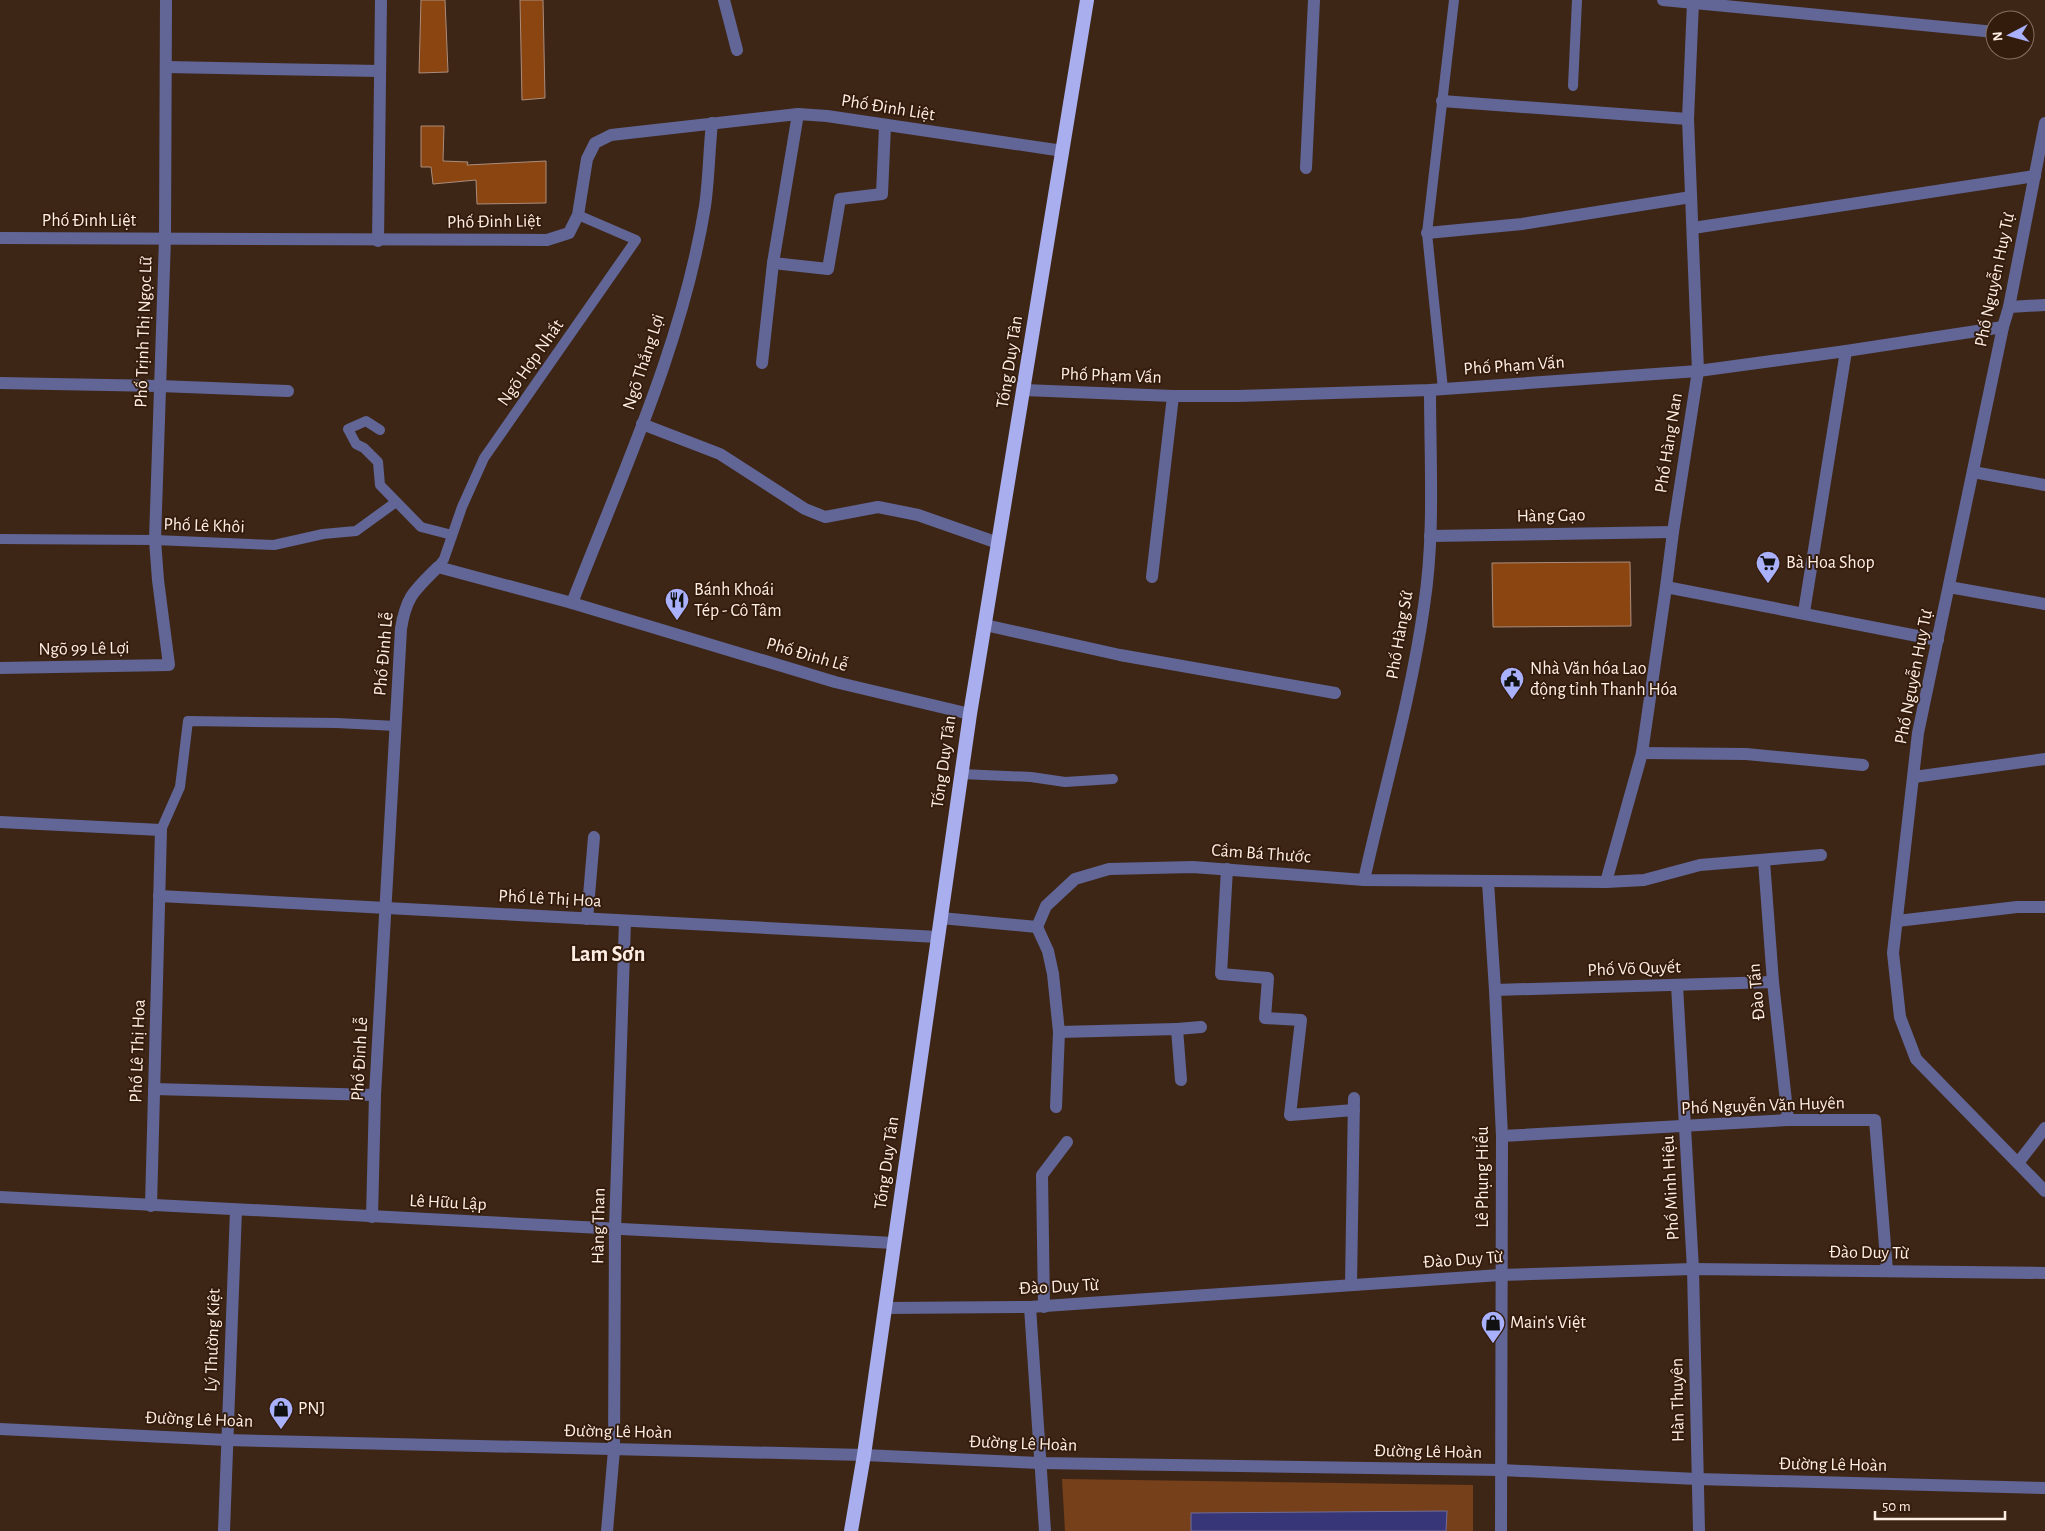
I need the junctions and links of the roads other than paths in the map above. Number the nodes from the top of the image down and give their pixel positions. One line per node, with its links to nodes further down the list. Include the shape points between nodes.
1 (166, 0): 12 (street, Phố Trịnh Thị Ngọc Lữ)
2 (381, 0): 13 (street)
3 (724, 0): 11 (street)
4 (1087, 0): 22 (highway, Tống Duy Tân)
5 (1314, 0): 23 (street)
6 (1454, 0): 15 (lane)
7 (1578, 0): 14 (lane)
8 (1663, 0): 9 (street)
9 (1693, 2): 10 (street); 17 (street, Phố Hàng Nan)
10 (1985, 31)
11 (737, 50)
12 (166, 67): 13 (street); 30 (street, Phố Trịnh Thị Ngọc Lữ)
13 (380, 72): 31 (street)
14 (1572, 86)
15 (1442, 102): 17 (street); 28 (lane)
16 (798, 114): 18 (street, Phố Đinh Liệt); 20 (street, Phố Đinh Liệt); 32 (street)
17 (1688, 119): 25 (street, Phố Hàng Nan)
18 (712, 123): 26 (street, Phố Đinh Liệt, via 612,135 595,143 588,159); 46 (street, Ngõ Thắng Lợi, via 705,205 694,260)
19 (2045, 123): 21 (street, Phố Nguyễn Huy Tự)
20 (885, 126): 22 (street, Phố Đinh Liệt); 32 (street, via 882,194 840,199 828,270)
21 (2043, 146): 24 (street, Phố Nguyễn Huy Tự)
22 (1063, 151): 42 (highway, Tống Duy Tân)
23 (1306, 168)
24 (2035, 176): 27 (street); 34 (street, Phố Nguyễn Huy Tự)
25 (1691, 197): 27 (street, Phố Hàng Nan); 28 (street, via 1522,224)
26 (578, 215): 31 (street, Phố Đinh Liệt, via 569,234 547,240); 52 (lane, Ngõ Hợp Nhất, via 636,240 484,458)
27 (1693, 228): 38 (street, Phố Hàng Nan)
28 (1427, 233): 41 (lane)
29 (0, 238): 30 (street, Phố Đinh Liệt)
30 (165, 238): 31 (street, Phố Đinh Liệt); 40 (street, Phố Trịnh Thị Ngọc Lữ)
31 (378, 241)
32 (773, 263): 37 (street)
33 (2045, 305): 34 (street)
34 (2009, 307): 35 (street, Phố Nguyễn Huy Tự)
35 (2003, 327): 36 (street, Phố Phạm Vấn); 48 (street, Phố Nguyễn Huy Tự)
36 (1846, 351): 38 (street, Phố Phạm Vấn); 63 (street)
37 (762, 362)
38 (1698, 371): 41 (street, Phố Phạm Vấn); 51 (street, Phố Hàng Nan)
39 (0, 383): 40 (street)
40 (160, 386): 44 (street); 55 (street, Phố Trịnh Thị Ngọc Lữ)
41 (1443, 389): 43 (street, Phố Phạm Vấn)
42 (1024, 390): 45 (street, Phố Phạm Vấn); 56 (highway, Tống Duy Tân)
43 (1430, 390): 45 (street, Phố Phạm Vấn); 53 (street, Phố Hàng Sứ)
44 (288, 391)
45 (1173, 396): 58 (street)
46 (642, 424): 56 (street, via 720,454 805,509 825,516 878,508 918,515); 61 (street, Ngõ Thắng Lợi)
47 (380, 430): 50 (lane, via 366,421 348,429 356,444 378,462 380,486)
48 (1973, 472): 49 (street); 60 (street, Phố Nguyễn Huy Tự)
49 (2045, 485)
50 (396, 502): 52 (lane, via 421,527); 55 (lane, Phố Lê Khôi, via 356,531 274,545)
51 (1672, 532): 53 (street, Hàng Gạo); 59 (street, Phố Hàng Nan)
52 (452, 535): 57 (lane, Ngõ Hợp Nhất)
53 (1430, 536): 83 (street, Phố Hàng Sứ, via 1424,605 1404,714)
54 (0, 539): 55 (lane, Phố Lê Khôi)
55 (155, 540): 66 (street, Phố Trịnh Thị Ngọc Lữ)
56 (998, 543): 64 (highway, Tống Duy Tân)
57 (438, 568): 61 (street, Phố Đinh Lễ); 70 (street, Phố Đinh Lễ, via 414,590 404,608)
58 (1152, 577)
59 (1666, 587): 63 (street); 71 (street, Phố Hàng Nan)
60 (1949, 587): 62 (street); 65 (street, Phố Nguyễn Huy Tự)
61 (572, 603): 69 (street, Phố Đinh Lễ, via 835,682)
62 (2045, 604)
63 (1804, 612): 65 (street)
64 (985, 625): 68 (street, via 1120,655); 69 (highway, Tống Duy Tân)
65 (1938, 640): 75 (street, Phố Nguyễn Huy Tự, via 1918,734)
66 (169, 665): 67 (street, Ngõ 99 Lê Lợi)
67 (0, 668)
68 (1335, 693)
69 (970, 714): 74 (highway, Tống Duy Tân)
70 (396, 726): 78 (lane, via 188,721 180,788); 87 (street, Phố Đinh Lễ)
71 (1642, 753): 73 (street, via 1746,754); 85 (street, Phố Hàng Nan)
72 (2045, 759): 75 (street)
73 (1863, 765)
74 (961, 774): 76 (lane, via 1065,782); 89 (highway, Tống Duy Tân)
75 (1914, 777): 92 (street, Phố Nguyễn Huy Tự)
76 (1113, 779)
77 (0, 822): 78 (street)
78 (161, 830): 86 (street, Phố Lê Thị Hoa)
79 (594, 837): 90 (street)
80 (1821, 855): 81 (street, Cầm Bá Thước)
81 (1764, 861): 85 (street, Cầm Bá Thước, via 1700,865 1644,880); 95 (street, Đào Tấn)
82 (1227, 869): 83 (street, Cầm Bá Thước); 93 (street, Cầm Bá Thước, via 1109,869 1074,879 1046,906); 122 (street, via 1221,974 1268,978 1265,1018 1301,1020 1290,1115 1354,1104)
83 (1364, 880): 84 (street, Cầm Bá Thước)
84 (1488, 882): 85 (street, Cầm Bá Thước); 97 (street, Lê Phụng Hiểu)
85 (1606, 882)
86 (159, 896): 87 (street, Phố Lê Thị Hoa); 102 (street, Phố Lê Thị Hoa)
87 (386, 908): 90 (street, Phố Lê Thị Hoa); 103 (street, Phố Đinh Lễ)
88 (2045, 908): 92 (street, via 2017,907)
89 (941, 918): 93 (street); 94 (highway, Tống Duy Tân)
90 (586, 919): 91 (street, Phố Lê Thị Hoa)
91 (626, 921): 94 (street, Phố Lê Thị Hoa); 116 (street, Hàng Than)
92 (1897, 921): 110 (street, Phố Nguyễn Huy Tự, via 1893,954 1900,1017 1916,1059)
93 (1036, 927): 100 (street, via 1048,951)
94 (938, 937): 117 (highway, Tống Duy Tân)
95 (1773, 982): 96 (street, Phố Võ Quyết); 105 (street, Đào Tấn)
96 (1677, 985): 97 (street, Phố Võ Quyết); 106 (street, Phố Minh Hiệu)
97 (1496, 990): 108 (street, Lê Phụng Hiểu)
98 (1201, 1027): 99 (street)
99 (1176, 1028): 100 (street); 101 (street)
100 (1059, 1032): 104 (street)
101 (1181, 1080)
102 (154, 1089): 103 (street); 113 (street, Phố Lê Thị Hoa)
103 (375, 1095): 115 (street, Phố Đinh Lễ)
104 (1056, 1108)
105 (1788, 1120): 106 (street, Phố Nguyễn Văn Huyên); 119 (street, Phố Nguyễn Văn Huyên, via 1875,1120)
106 (1685, 1126): 108 (street, Phố Nguyễn Văn Huyên); 118 (street, Phố Minh Hiệu)
107 (2045, 1128): 110 (street)
108 (1502, 1136): 121 (street, Lê Phụng Hiểu)
109 (1067, 1142): 123 (street, via 1042,1175)
110 (2018, 1163): 111 (street, Phố Nguyễn Huy Tự)
111 (2045, 1191)
112 (0, 1197): 113 (street, Lê Hữu Lập)
113 (151, 1206): 114 (street, Lê Hữu Lập)
114 (236, 1210): 115 (street, Lê Hữu Lập); 127 (street, Lý Thường Kiệt)
115 (372, 1217): 116 (street, Lê Hữu Lập)
116 (616, 1230): 117 (street, Lê Hữu Lập); 128 (street, Hàng Than)
117 (894, 1243): 124 (highway, Tống Duy Tân)
118 (1693, 1269): 119 (street, Đào Duy Từ); 121 (street, Đào Duy Từ); 132 (street, Hàn Thuyên)
119 (1888, 1271): 120 (street, Đào Duy Từ)
120 (2045, 1273)
121 (1500, 1274): 122 (street, Đào Duy Từ); 131 (street, Lê Phụng Hiểu)
122 (1351, 1285): 123 (street, Đào Duy Từ)
123 (1044, 1306): 125 (street, Đào Duy Từ)
124 (885, 1308): 125 (street, Đào Duy Từ); 129 (highway, Tống Duy Tân)
125 (1030, 1308): 130 (street)
126 (0, 1429): 127 (street, Đường Lê Hoàn)
127 (226, 1440): 128 (street, Đường Lê Hoàn); 134 (street, Lý Thường Kiệt)
128 (614, 1450): 129 (street, Đường Lê Hoàn); 135 (street, Hàng Than)
129 (864, 1454): 130 (street, Đường Lê Hoàn); 136 (highway, Tống Duy Tân)
130 (1040, 1463): 131 (street, Đường Lê Hoàn); 137 (street)
131 (1502, 1470): 132 (street, Đường Lê Hoàn); 138 (street, Lê Phụng Hiểu)
132 (1697, 1479): 133 (street, Đường Lê Hoàn); 139 (street, Hàn Thuyên)
133 (2045, 1488)
134 (224, 1531)
135 (607, 1531)
136 (851, 1531)
137 (1045, 1531)
138 (1501, 1531)
139 (1700, 1531)

